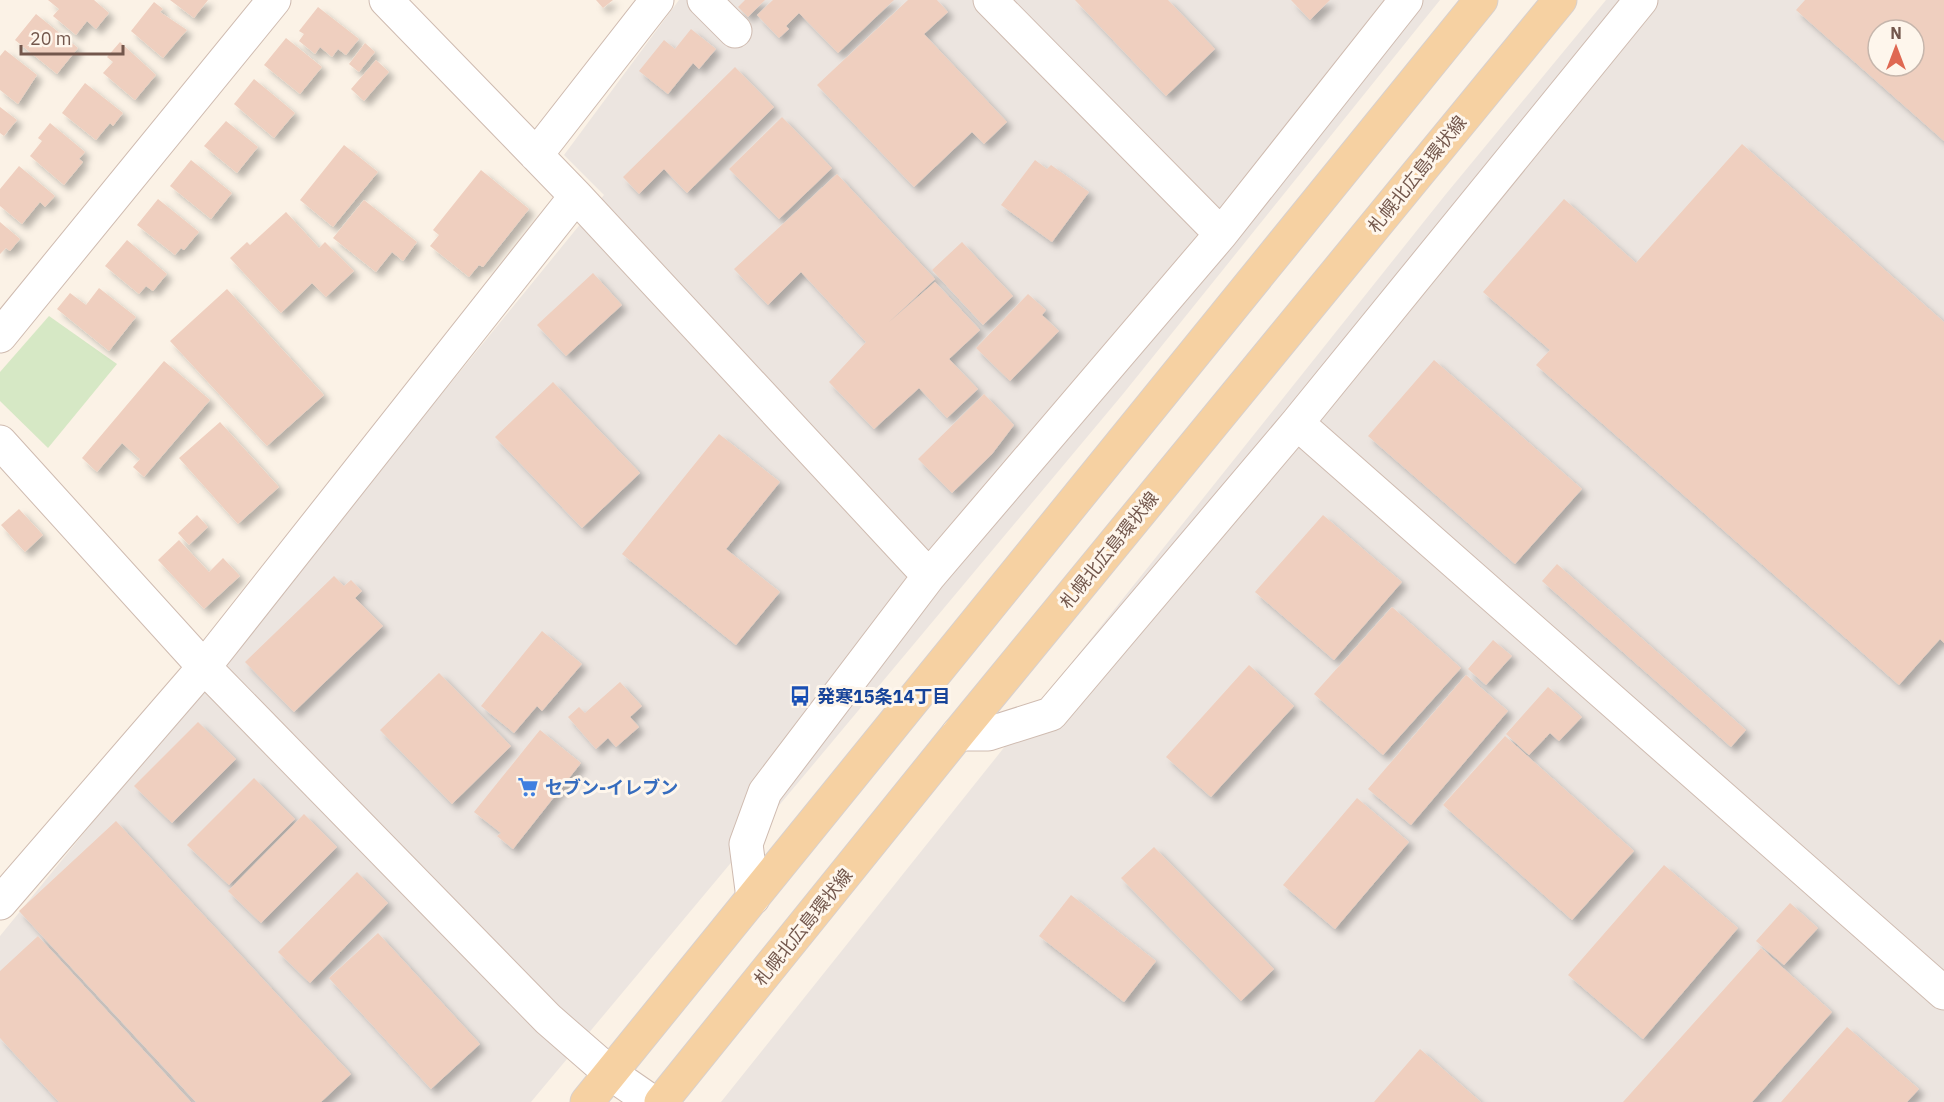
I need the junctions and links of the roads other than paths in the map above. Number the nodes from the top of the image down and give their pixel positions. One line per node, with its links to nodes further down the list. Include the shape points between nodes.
1 (274, 0): 14 (street)
2 (386, 0): 11 (street)
3 (657, 0): 11 (street)
4 (704, 0): 10 (street)
5 (990, 0): 13 (street)
6 (1406, 0): 13 (street)
7 (1481, 0): 20 (main road)
8 (1560, 0): 19 (main road, 札幌北広島環状線)
9 (1641, 0): 15 (street)
10 (735, 31)
11 (536, 155): 12 (street)
12 (576, 196): 17 (street); 18 (street)
13 (1221, 234): 17 (street)
14 (0, 336)
15 (1297, 423): 19 (street, via 1051,714 988,734); 22 (street)
16 (0, 442): 18 (street)
17 (929, 576): 20 (street, via 765,792 746,844)
18 (204, 667): 21 (street); 23 (street, via 548,1019)
19 (958, 734): 26 (main road, 札幌北広島環状線)
20 (753, 898): 23 (main road)
21 (0, 903)
22 (1944, 993)
23 (610, 1073): 24 (main road); 25 (street)
24 (586, 1102)
25 (652, 1102)
26 (661, 1102)

